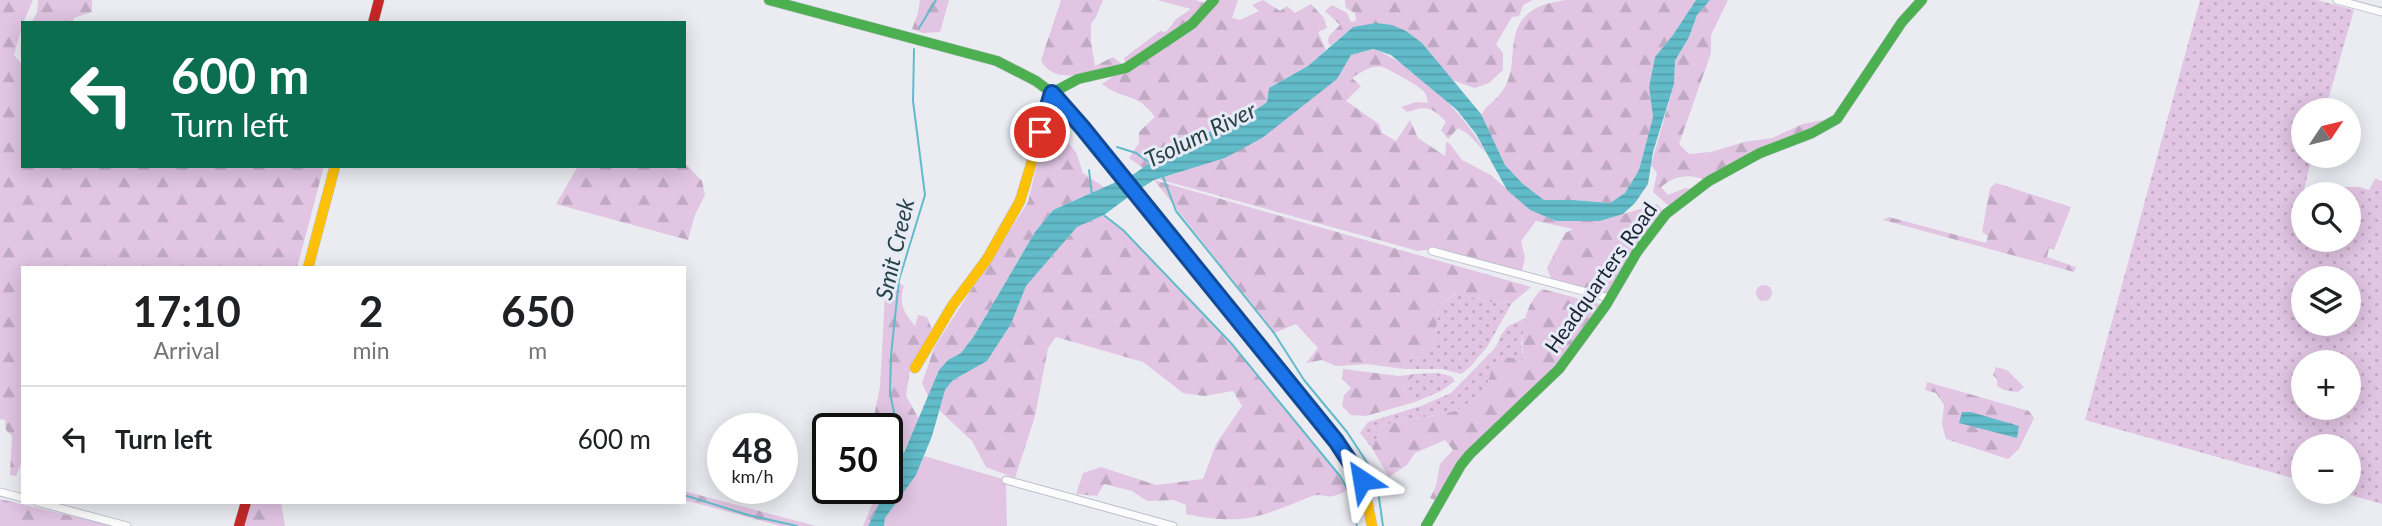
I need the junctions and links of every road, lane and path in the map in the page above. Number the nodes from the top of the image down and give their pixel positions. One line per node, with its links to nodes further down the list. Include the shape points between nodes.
1 (379, 0): 7 (street)
2 (769, 0): 8 (street, via 997,61)
3 (1214, 0): 8 (street, via 1192,24 1126,68 1078,79)
4 (1922, 0): 12 (street, Headquarters Road, via 1837,119 1760,153 1693,191 1655,227)
5 (2337, 0): 6 (street)
6 (2382, 12)
7 (374, 21)
8 (1052, 93): 13 (street, via 1020,201); 22 (street, via 1349,459 1362,480)
9 (334, 168): 11 (street)
10 (1432, 251): 12 (street)
11 (309, 266)
12 (1609, 298): 23 (street, Headquarters Road, via 1559,369 1461,465)
13 (915, 368)
14 (1006, 480): 21 (street)
15 (0, 492): 16 (street)
16 (21, 497)
17 (44, 504): 19 (street)
18 (245, 504): 20 (street)
19 (127, 526)
20 (239, 526)
21 (1173, 526)
22 (1372, 526)
23 (1426, 526)

